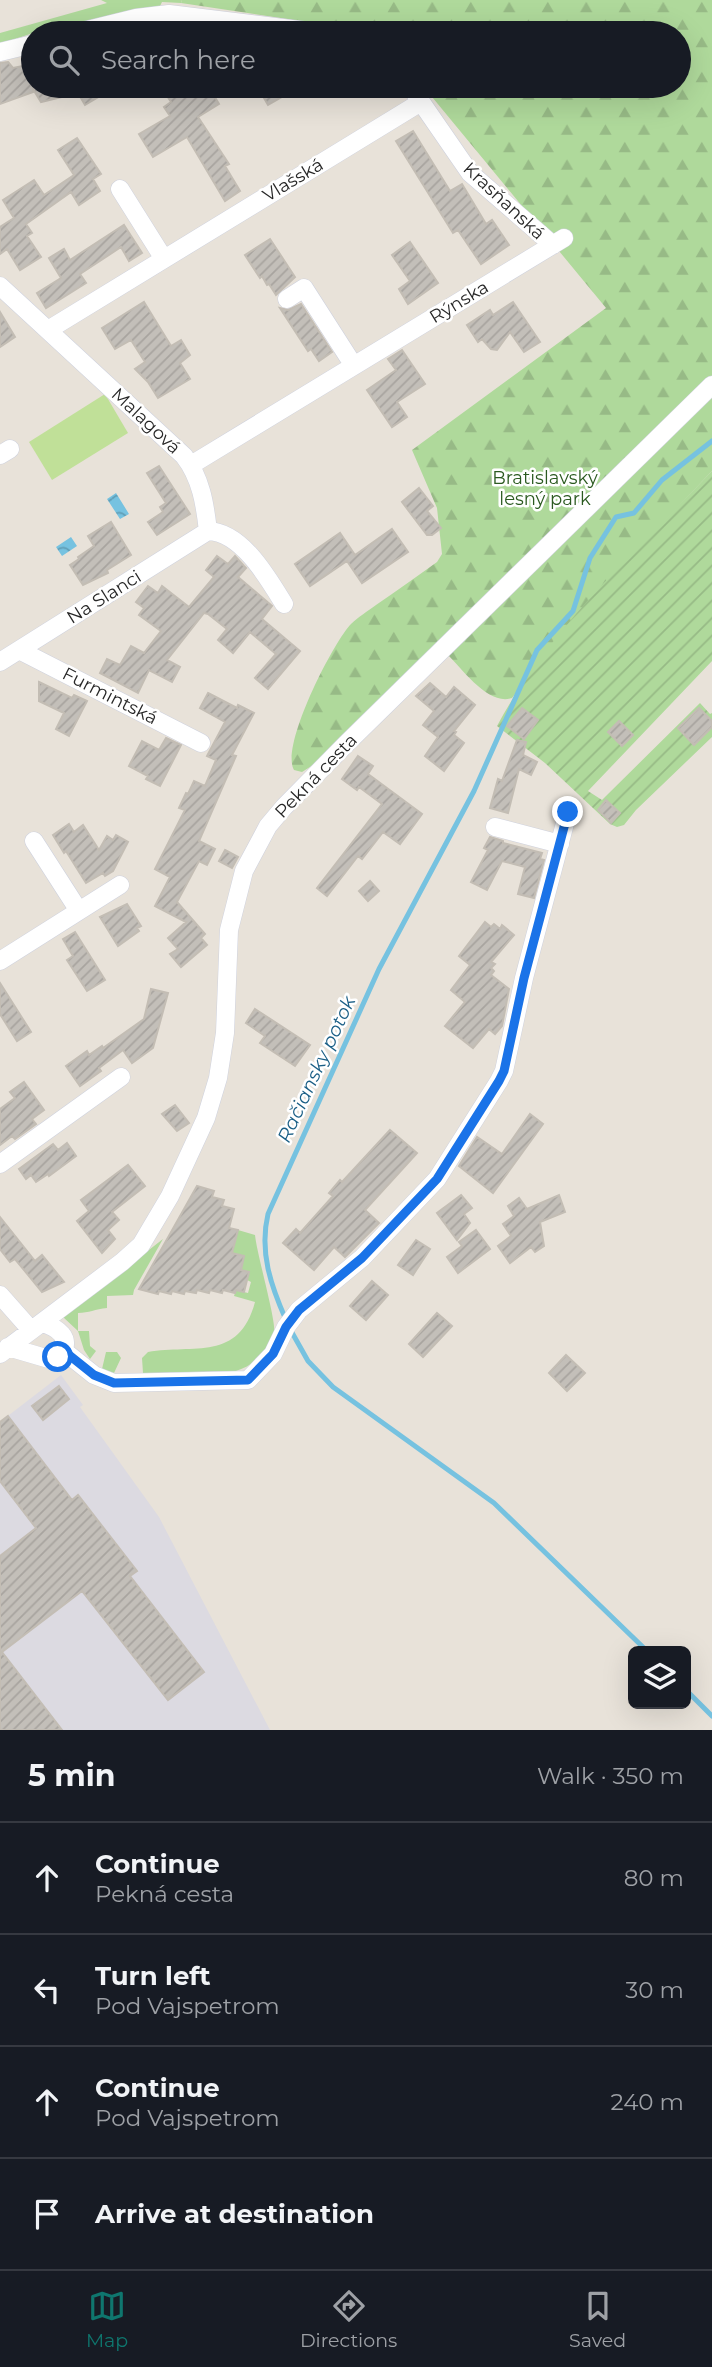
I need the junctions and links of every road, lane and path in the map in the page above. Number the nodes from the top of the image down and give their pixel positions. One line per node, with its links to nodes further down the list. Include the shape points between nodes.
1 (124, 21): 2 (street, via 169,14)
2 (226, 21)
3 (21, 47): 4 (street)
4 (0, 52)
5 (418, 98): 6 (street, Krasňanská)
6 (421, 102): 8 (street, Krasňanská, via 470,173); 9 (street, Vlašská)
7 (120, 189): 9 (street)
8 (558, 242): 13 (street, Rýnska)
9 (164, 259): 12 (street, Vlašská)
10 (0, 286): 12 (street, Malagová)
11 (287, 299): 13 (street, via 304,288)
12 (48, 330): 15 (street, Malagová)
13 (354, 366): 15 (street, Rýnska)
14 (712, 385): 31 (street, Pekná cesta, via 268,826 237,892 229,930 225,1033 218,1078 192,1151 141,1245)
15 (191, 465): 16 (street, Malagová, via 204,498)
16 (208, 531): 17 (street, via 222,534 257,562); 18 (street, Na Slanci)
17 (284, 604)
18 (19, 650): 19 (street, Na Slanci); 20 (street, Furmintská)
19 (0, 662)
20 (201, 743)
21 (568, 812): 24 (street)
22 (495, 827): 24 (street)
23 (34, 841): 26 (street)
24 (560, 844): 33 (street, via 499,1081 437,1179 362,1258 297,1312 268,1360 248,1380 114,1383 94,1375)
25 (120, 885): 26 (street)
26 (79, 911): 27 (street)
27 (0, 961)
28 (121, 1077): 29 (street)
29 (0, 1164)
30 (0, 1295): 31 (street)
31 (37, 1326): 32 (street, Pekná cesta); 33 (street, via 51,1325 64,1335)
32 (4, 1351): 33 (street, Pekná cesta, via 49,1359)
33 (64, 1351)

